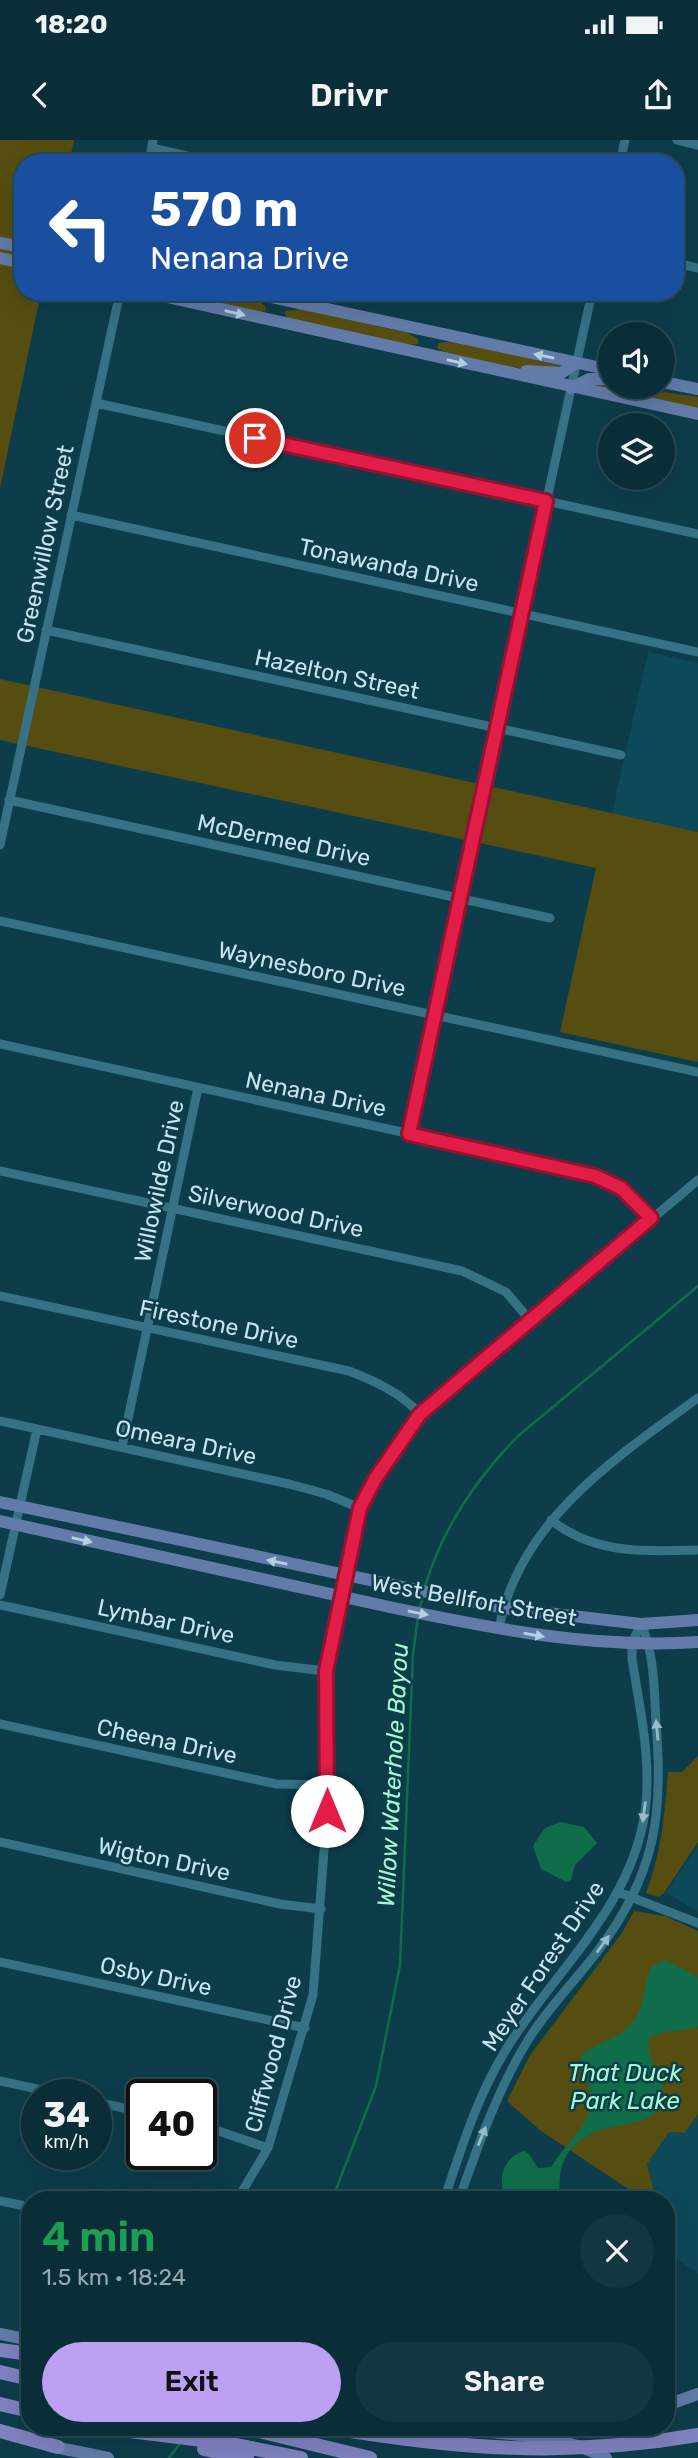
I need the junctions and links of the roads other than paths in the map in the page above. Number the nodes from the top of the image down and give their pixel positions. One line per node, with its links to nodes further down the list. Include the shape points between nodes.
1 (677, 140): 3 (street)
2 (153, 144): 4 (street)
3 (698, 145)
4 (187, 154)
5 (118, 301): 20 (street, Greenwillow Street)
6 (184, 301): 10 (main road, one-way to 10)
7 (278, 301): 10 (main road)
8 (287, 301): 11 (main road)
9 (590, 301): 13 (street)
10 (273, 321): 12 (main road)
11 (430, 332): 12 (main road); 13 (main road, one-way to 11)
12 (426, 355): 15 (main road, one-way to 15)
13 (576, 363): 14 (main road); 15 (main road, via 561,373); 18 (street)
14 (598, 367)
15 (487, 369): 18 (main road)
16 (598, 379): 18 (main road)
17 (675, 384): 19 (main road)
18 (571, 388): 21 (main road); 22 (street)
19 (698, 389)
20 (96, 403): 22 (street); 23 (street, Greenwillow Street)
21 (698, 414)
22 (546, 501): 24 (street); 25 (street)
23 (71, 515): 25 (street, Tonawanda Drive); 26 (street, Greenwillow Street)
24 (698, 534)
25 (522, 614): 27 (street, Tonawanda Drive); 28 (street)
26 (46, 630): 28 (street, Hazelton Street); 30 (street, Greenwillow Street)
27 (698, 652)
28 (497, 728): 29 (street, Hazelton Street); 32 (street)
29 (621, 755)
30 (9, 800): 31 (street, Greenwillow Street); 32 (street, McDermed Drive)
31 (0, 845)
32 (460, 898): 33 (street, McDermed Drive); 35 (street)
33 (550, 918)
34 (0, 921): 35 (street, Waynesboro Drive)
35 (435, 1015): 37 (street, Waynesboro Drive); 39 (street)
36 (0, 1044): 38 (street, Nenana Drive)
37 (698, 1072)
38 (198, 1088): 39 (street, Nenana Drive); 42 (street, Willowilde Drive)
39 (409, 1134): 43 (street, Nenana Drive, via 595,1176 621,1188)
40 (0, 1171): 42 (street, Silverwood Drive)
41 (698, 1180): 43 (street, Cliffwood Drive)
42 (173, 1208): 45 (street, Silverwood Drive, via 462,1271 506,1292); 46 (street, Willowilde Drive)
43 (651, 1218): 45 (street, Cliffwood Drive)
44 (0, 1296): 46 (street, Firestone Drive)
45 (529, 1319): 48 (street, Cliffwood Drive)
46 (147, 1328): 48 (street, Firestone Drive, via 349,1371 377,1382); 51 (street, Willowilde Drive)
47 (698, 1398): 55 (street, via 642,1438)
48 (420, 1414): 54 (street, Cliffwood Drive)
49 (0, 1421): 50 (street, Omeara Drive)
50 (37, 1429): 51 (street, Omeara Drive); 53 (street)
51 (122, 1447): 54 (street, Omeara Drive, via 289,1484)
52 (0, 1502): 53 (main road, West Bellfort Street)
53 (20, 1507): 57 (street); 58 (main road, West Bellfort Street)
54 (360, 1508): 61 (street, Cliffwood Drive)
55 (551, 1520): 59 (street, via 580,1540 607,1548); 65 (street, via 523,1564)
56 (0, 1521): 57 (main road, West Bellfort Street)
57 (15, 1525): 60 (main road, West Bellfort Street, one-way to 60); 62 (street)
58 (183, 1542): 60 (main road); 61 (main road, West Bellfort Street, one-way to 58)
59 (698, 1550)
60 (180, 1562): 63 (main road, West Bellfort Street)
61 (343, 1576): 63 (street, Cliffwood Drive); 65 (main road, West Bellfort Street)
62 (0, 1595)
63 (339, 1597): 68 (main road, West Bellfort Street, one-way to 68); 72 (street, Cliffwood Drive)
64 (0, 1605): 72 (street, Lymbar Drive, via 275,1665)
65 (503, 1608): 67 (main road, West Bellfort Street); 68 (street)
66 (698, 1620): 67 (main road, West Bellfort Street)
67 (641, 1625): 70 (street); 71 (street, Meyer Forest Drive)
68 (499, 1629): 70 (main road, West Bellfort Street, one-way to 70, via 563,1640)
69 (698, 1642): 71 (main road, West Bellfort Street)
70 (632, 1643): 71 (main road, West Bellfort Street); 75 (street, Meyer Forest Drive)
71 (650, 1644): 74 (street, Meyer Forest Drive, one-way to 71)
72 (326, 1671): 76 (street, Cliffwood Drive)
73 (0, 1724): 76 (street, Cheena Drive, via 276,1784)
74 (660, 1768): 75 (street); 79 (street, Meyer Forest Drive, via 652,1844)
75 (647, 1769): 78 (street, Meyer Forest Drive, one-way to 78, via 640,1835)
76 (327, 1785): 80 (street, Cliffwood Drive)
77 (0, 1842): 80 (street, Wigton Drive)
78 (618, 1892): 79 (street); 82 (street, Meyer Forest Drive)
79 (632, 1898): 81 (street); 84 (street, Meyer Forest Drive, one-way to 79)
80 (321, 1909): 85 (street, Cliffwood Drive, via 313,1995)
81 (698, 1923)
82 (574, 1957): 84 (street); 88 (street, Meyer Forest Drive, via 505,2050)
83 (0, 1962): 85 (street, Osby Drive)
84 (586, 1966): 89 (street, Meyer Forest Drive, via 528,2041)
85 (305, 2028): 91 (street, Cliffwood Drive)
86 (0, 2081): 87 (street)
87 (21, 2086)
88 (478, 2108): 89 (street); 93 (street, Meyer Forest Drive)
89 (491, 2113): 94 (street, Meyer Forest Drive, one-way to 89)
90 (217, 2130): 91 (street)
91 (268, 2148): 92 (street, Cliffwood Drive)
92 (242, 2191)
93 (447, 2191)
94 (462, 2191)
95 (0, 2201): 96 (street)
96 (21, 2205)
97 (0, 2334): 98 (main road)
98 (21, 2338)
99 (0, 2350): 100 (highway)
100 (21, 2353)
101 (0, 2372): 102 (highway)
102 (21, 2377)
103 (698, 2394): 104 (main road)
104 (675, 2402)
105 (0, 2404): 106 (highway)
106 (21, 2409)
107 (0, 2431): 115 (highway)
108 (698, 2435): 111 (highway, via 639,2450 567,2457 482,2452)
109 (157, 2436): 114 (highway)
110 (282, 2436): 119 (highway)
111 (383, 2436)
112 (512, 2436): 120 (main road, via 579,2446)
113 (0, 2437): 115 (main road)
114 (201, 2444): 117 (highway); 118 (highway)
115 (56, 2453): 116 (main road)
116 (108, 2458)
117 (247, 2458)
118 (301, 2458)
119 (370, 2458)
120 (606, 2458)

